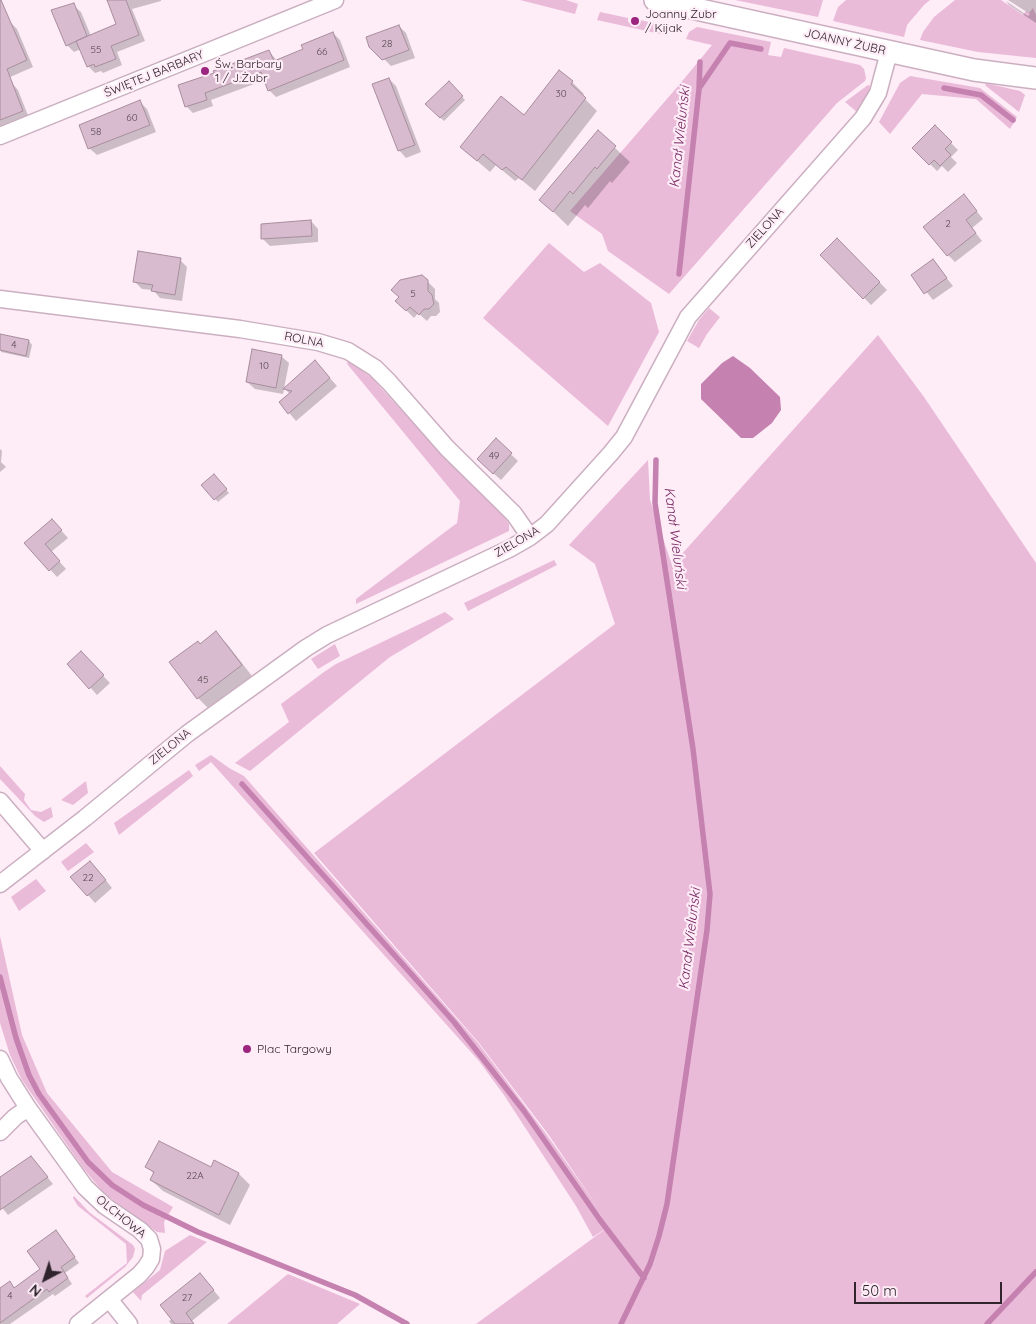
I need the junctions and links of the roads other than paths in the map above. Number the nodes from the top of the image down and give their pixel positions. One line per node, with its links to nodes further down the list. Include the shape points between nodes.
1 (335, 0): 5 (street, ŚWIĘTEJ BARBARY)
2 (655, 0): 3 (street, JOANNY ŻUBR)
3 (889, 52): 4 (street, JOANNY ŻUBR, via 988,73); 7 (street, ZIELONA, via 878,93 863,118 696,306 624,438 553,517)
4 (1036, 78)
5 (0, 136)
6 (0, 299): 7 (street, ROLNA, via 240,329 318,342 348,351 375,368 389,382 452,454 514,514)
7 (530, 537): 9 (street, ZIELONA, via 317,641 187,734)
8 (0, 801): 9 (street)
9 (43, 851): 10 (street, ZIELONA)
10 (0, 884)
11 (0, 1059): 12 (street, OLCHOWA)
12 (28, 1108): 13 (street); 14 (street, OLCHOWA, via 96,1198 148,1239 152,1249 146,1267)
13 (0, 1132)
14 (109, 1299): 15 (street, OLCHOWA); 16 (street)
15 (78, 1324)
16 (129, 1324)

